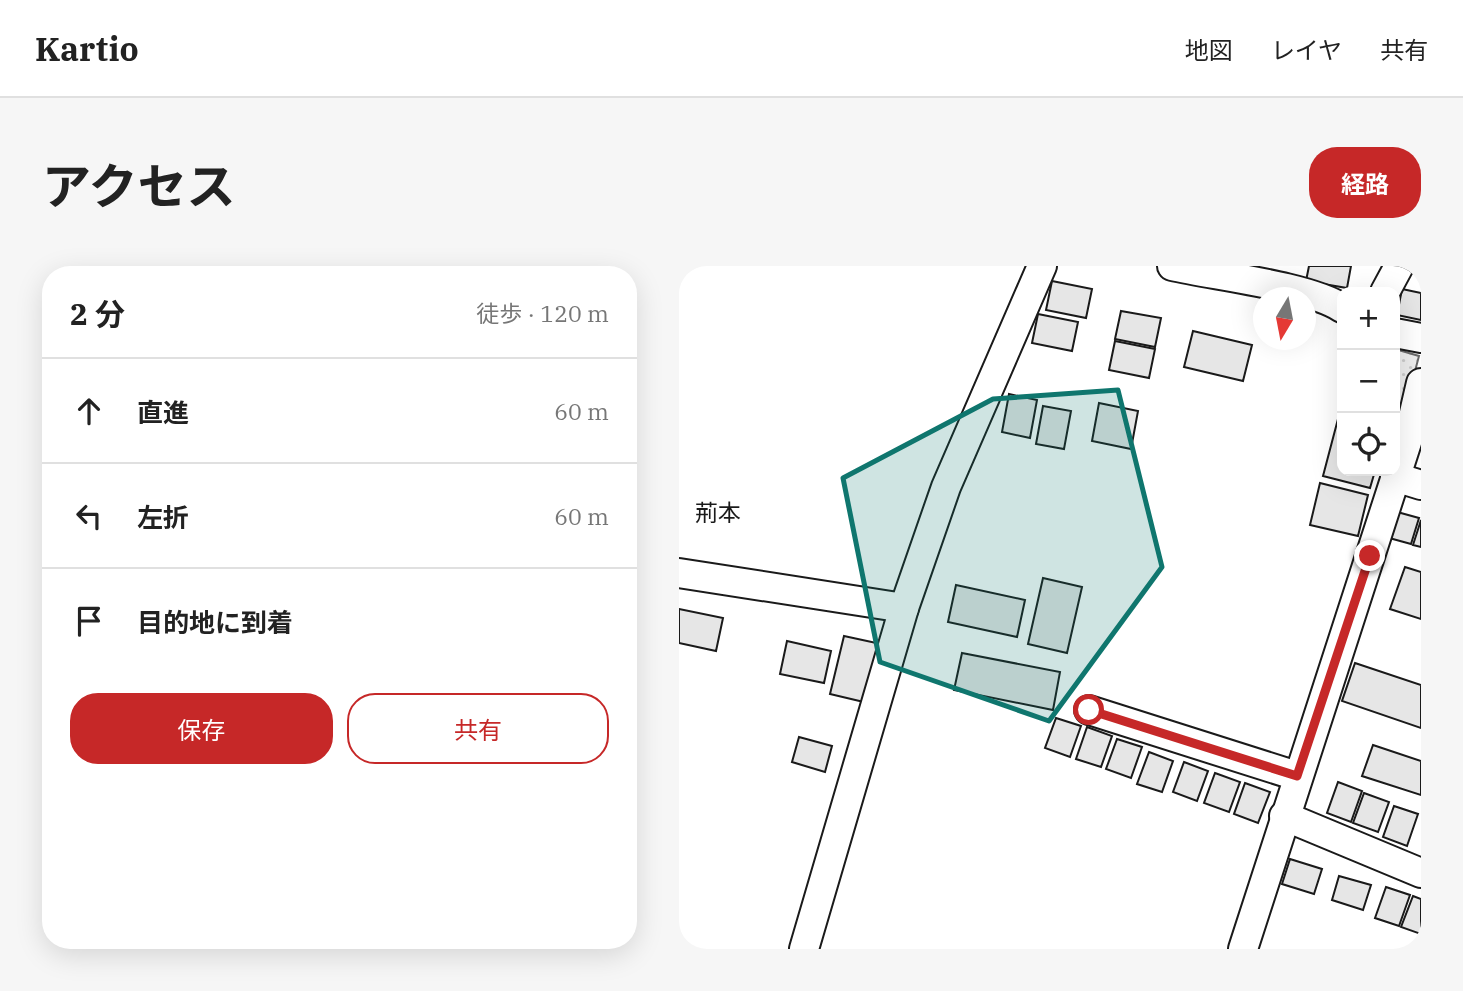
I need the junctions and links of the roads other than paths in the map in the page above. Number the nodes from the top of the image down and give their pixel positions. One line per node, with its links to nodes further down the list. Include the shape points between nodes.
1 (1042, 266): 11 (street, via 946,487)
2 (1172, 266): 5 (street)
3 (1399, 266): 4 (street)
4 (1388, 287)
5 (1337, 304)
6 (1400, 334): 7 (street)
7 (1421, 338)
8 (1421, 383): 9 (street)
9 (1408, 481): 13 (street)
10 (679, 573): 11 (street)
11 (904, 608): 16 (street)
12 (1089, 710): 13 (street)
13 (1297, 776): 14 (street)
14 (1284, 816): 15 (street); 17 (street)
15 (1421, 873)
16 (804, 949)
17 (1243, 949)

